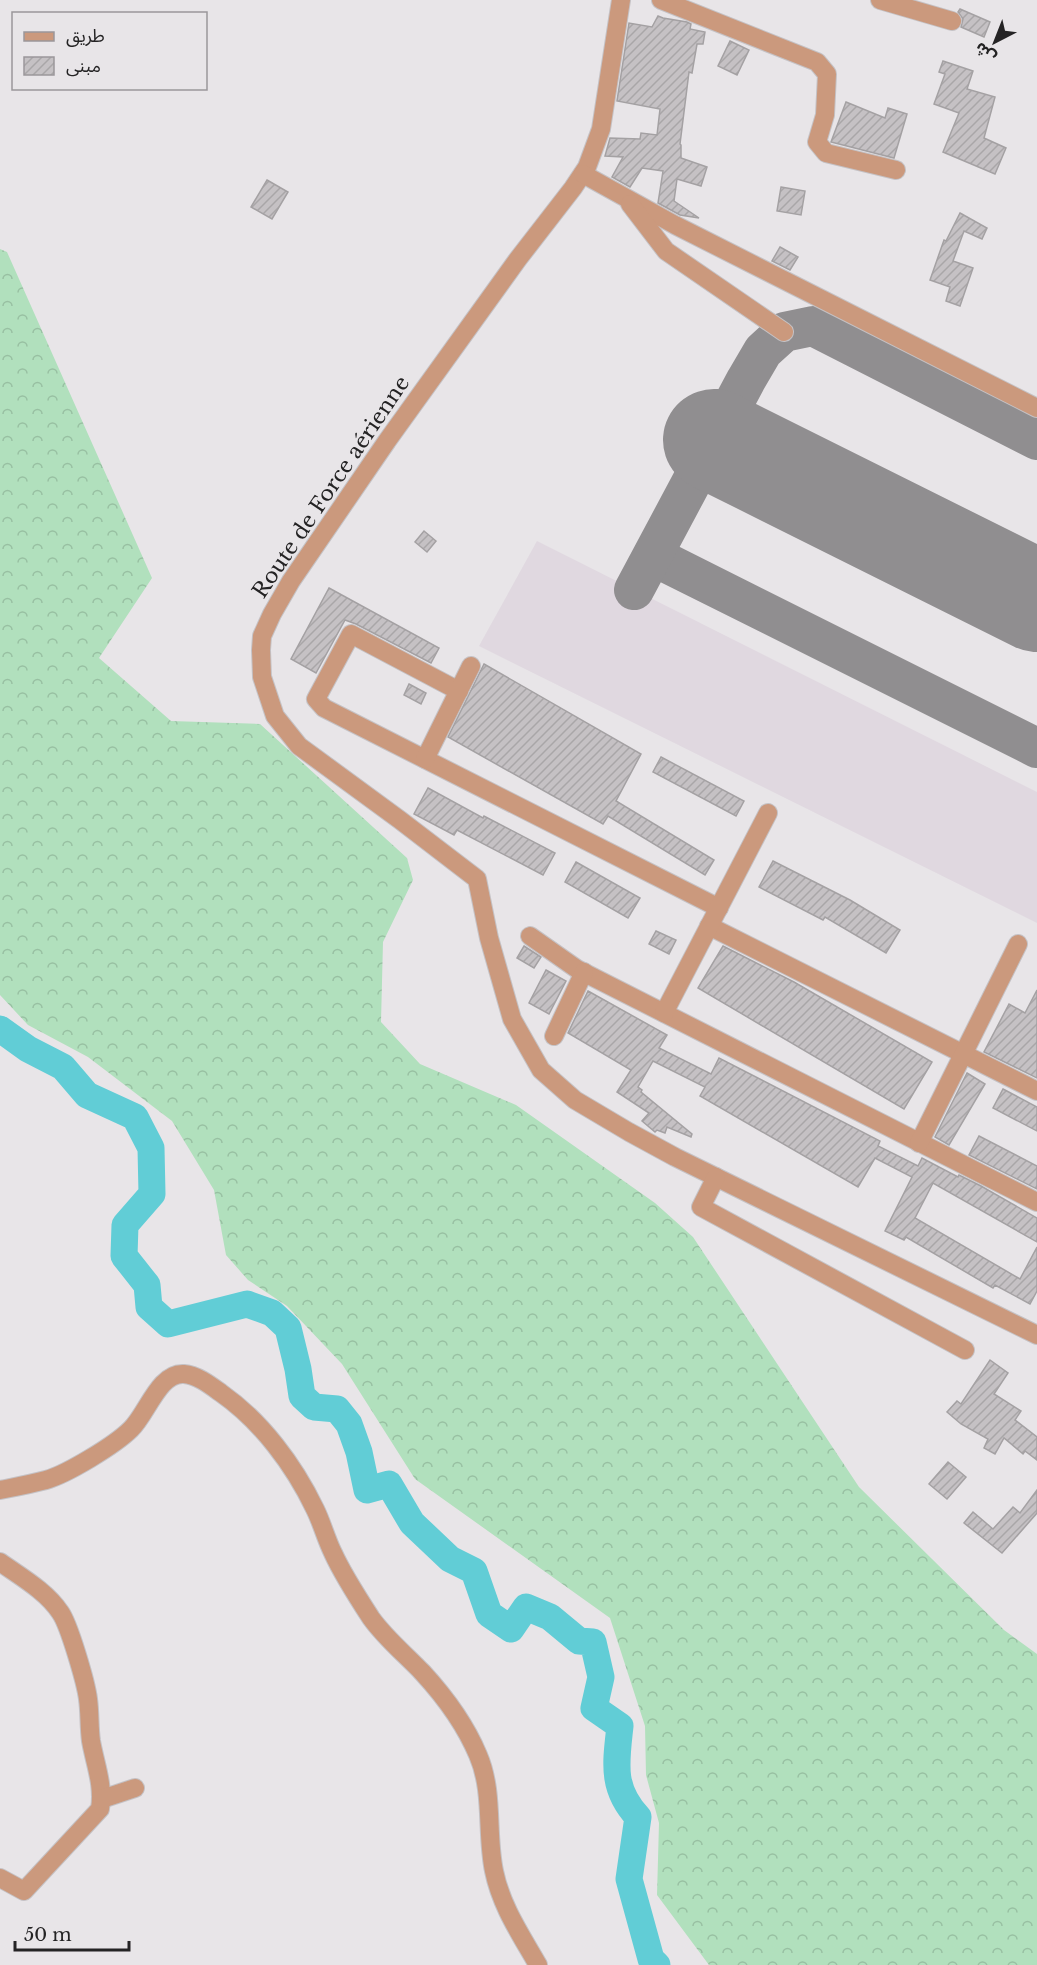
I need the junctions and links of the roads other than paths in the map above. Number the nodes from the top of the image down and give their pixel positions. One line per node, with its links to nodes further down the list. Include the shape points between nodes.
1 (621, 0): 6 (street, Route de Force aérienne, via 601,129)
2 (661, 0): 5 (street, via 817,62 827,74 825,115 817,142 821,148 826,153)
3 (880, 0): 4 (street)
4 (952, 21)
5 (896, 170)
6 (583, 174): 7 (street); 24 (street, Route de Force aérienne, via 387,441 291,581 262,636 262,677 275,716 299,746 477,879 512,1019 541,1070 575,1100)
7 (628, 200): 8 (street, via 666,250); 9 (street)
8 (784, 332)
9 (1037, 408)
10 (471, 666): 11 (street)
11 (459, 692): 12 (street); 12 (street, via 351,634 316,699 324,708)
12 (425, 759): 14 (street)
13 (768, 813): 14 (street)
14 (719, 908): 15 (street)
15 (709, 926): 19 (street); 21 (street)
16 (530, 936): 18 (street)
17 (1018, 944): 21 (street)
18 (584, 972): 19 (street); 20 (street)
19 (664, 1013): 23 (street)
20 (554, 1036)
21 (964, 1054): 22 (street); 23 (street)
22 (1037, 1091)
23 (919, 1143): 25 (street)
24 (716, 1177): 26 (street, Route de Force aérienne); 27 (street, via 701,1207)
25 (1037, 1202)
26 (1037, 1335)
27 (965, 1350)
28 (0, 1490): 33 (street, via 48,1479 82,1463 131,1430 172,1375 185,1374 205,1382 254,1420 299,1479 333,1554 369,1615 448,1702 464,1727 484,1772 494,1870 501,1897)
29 (0, 1562): 31 (street, via 46,1595 66,1622 88,1697)
30 (135, 1788): 31 (street)
31 (102, 1799): 32 (street, via 100,1809 24,1891)
32 (0, 1878)
33 (538, 1965)

